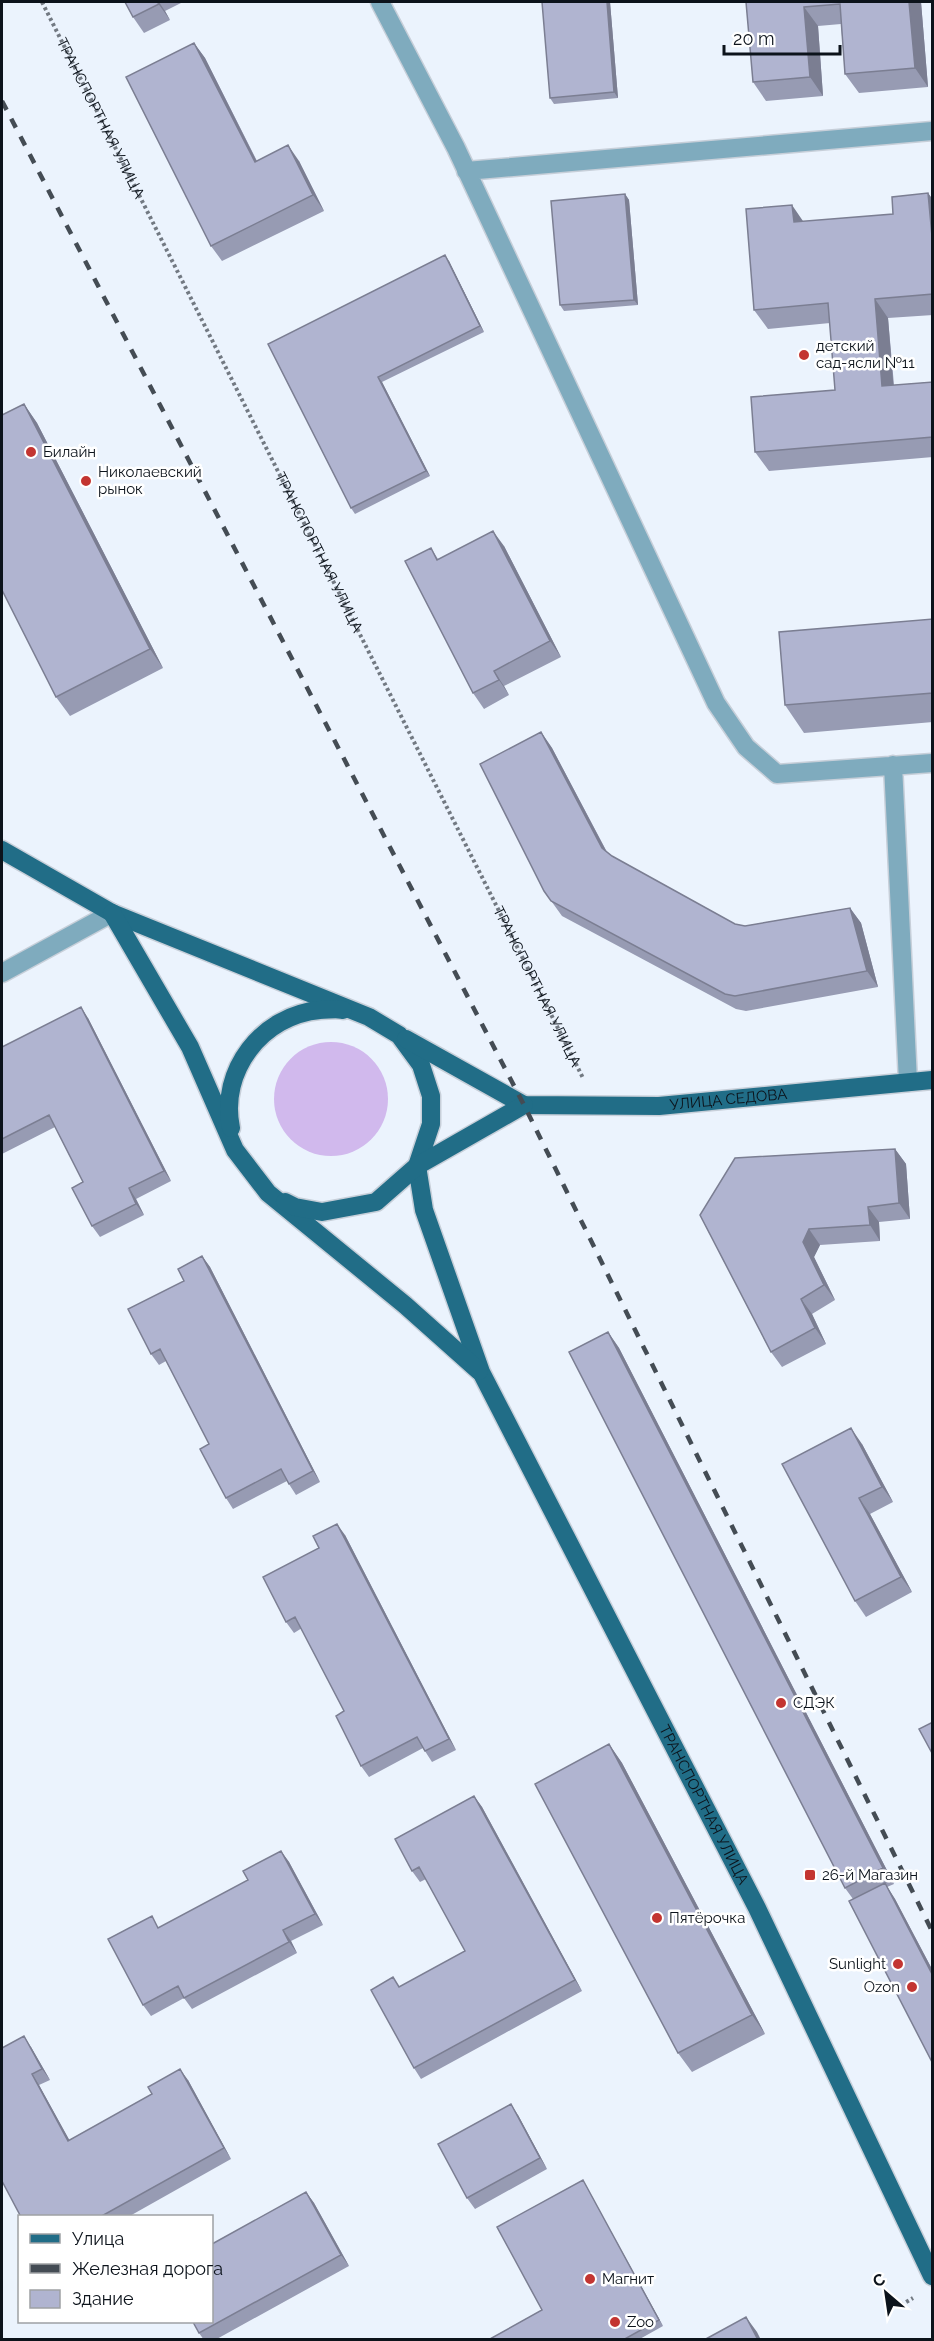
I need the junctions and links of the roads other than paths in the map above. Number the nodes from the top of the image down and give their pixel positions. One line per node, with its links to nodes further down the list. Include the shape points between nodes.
1 (380, 2): 3 (street)
2 (933, 131): 3 (street)
3 (466, 171): 5 (street, via 716,703 746,747 777,774)
4 (933, 763): 5 (street)
5 (893, 765): 12 (street)
6 (2, 850): 7 (main road)
7 (112, 913): 8 (street); 9 (main road); 14 (main road, via 190,1047)
8 (2, 973)
9 (369, 1017): 10 (main road); 14 (main road, via 338,1009 305,1012 280,1022 252,1044 233,1076 227,1111)
10 (399, 1035): 13 (main road, УЛИЦА СЕДОВА); 15 (main road, via 421,1065 431,1096 431,1124)
11 (933, 1080): 12 (main road, УЛИЦА СЕДОВА)
12 (908, 1082): 13 (main road, УЛИЦА СЕДОВА, via 659,1106)
13 (524, 1105): 15 (main road, УЛИЦА СЕДОВА)
14 (235, 1150): 16 (main road)
15 (417, 1166): 16 (main road, via 376,1202 322,1212 295,1207); 17 (main road, via 424,1210)
16 (268, 1192): 17 (main road)
17 (481, 1372): 18 (main road, ТРАНСПОРТНАЯ УЛИЦА, via 757,1908)
18 (933, 2276)

